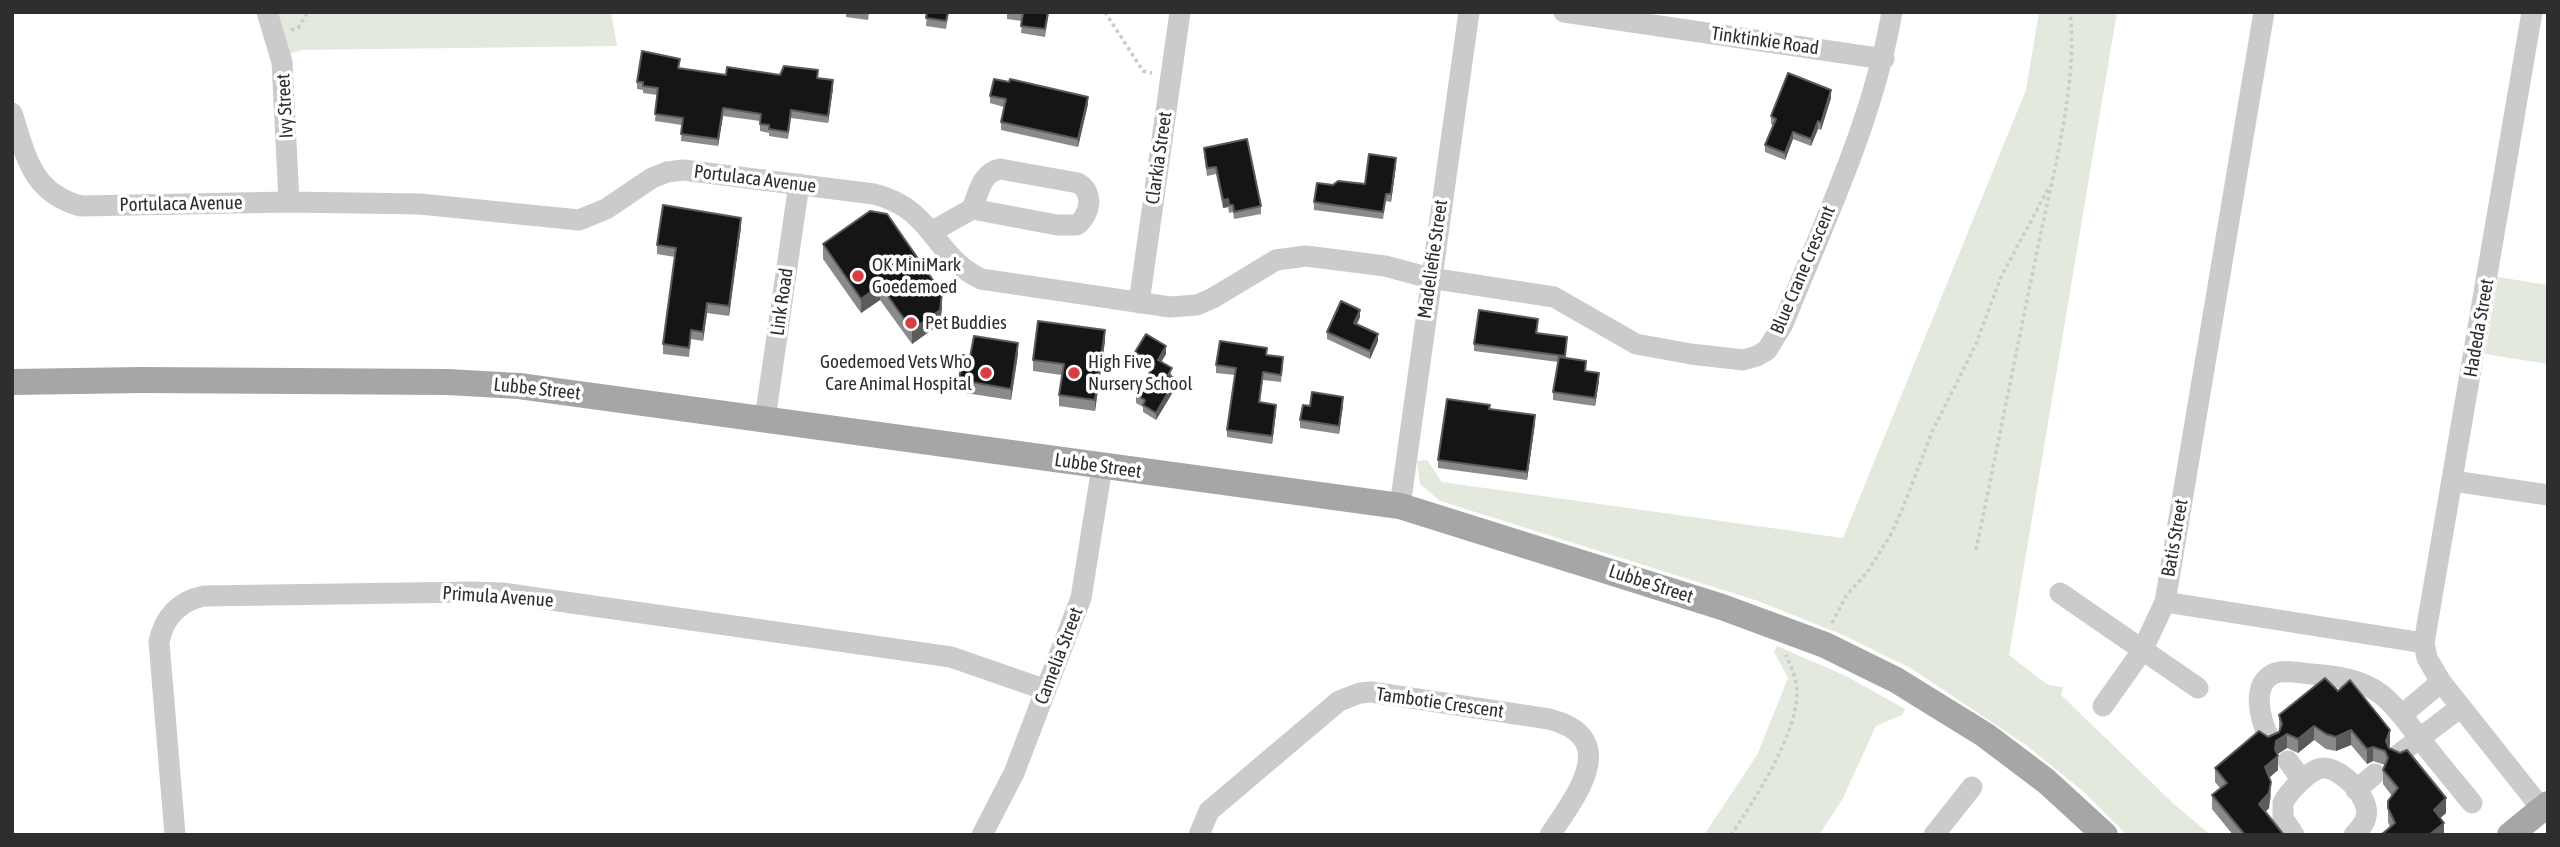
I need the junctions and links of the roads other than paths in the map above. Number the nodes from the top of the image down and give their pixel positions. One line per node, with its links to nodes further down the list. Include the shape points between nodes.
1 (267, 12): 11 (street, Ivy Street, via 282,62)
2 (1180, 12): 15 (street, Clarkia Street)
3 (1469, 12): 14 (street, Madeliefie Street)
4 (1564, 12): 8 (street, Tinktinkie Road)
5 (1892, 12): 8 (street, Blue Crane Crescent)
6 (2264, 12): 23 (street, Batis Street)
7 (2532, 12): 19 (street, Hadeda Street)
8 (1884, 59): 14 (street, Blue Crane Crescent, via 1864,122 1783,324 1758,356 1743,360 1648,348 1554,297)
9 (12, 113): 11 (street, Portulaca Avenue, via 32,169 52,195 65,202 81,206)
10 (799, 184): 11 (street, Portulaca Avenue, via 699,171 667,172 579,220 420,204); 13 (street, Portulaca Avenue, via 889,197 911,209); 17 (street, Link Road)
11 (289, 202)
12 (972, 209): 12 (street, via 984,177 1000,169 1078,183 1090,198 1081,222 1070,226); 13 (street)
13 (931, 232): 15 (street, Portulaca Avenue, via 955,262 981,279)
14 (1430, 278): 15 (street, Portulaca Avenue, via 1385,266 1290,256 1197,305); 21 (street, Madeliefie Street)
15 (1139, 303)
16 (12, 383): 17 (main road, Lubbe Street, via 483,384)
17 (765, 419): 18 (main road, Lubbe Street)
18 (1102, 467): 21 (main road, Lubbe Street); 28 (street, Camelia Street, via 1081,598)
19 (2453, 481): 20 (street); 24 (street, Hadeda Street)
20 (2548, 495)
21 (1400, 506): 47 (main road, Lubbe Street, via 1722,607 1847,655 1985,735 2046,781)
22 (2060, 593): 25 (street)
23 (2165, 601): 24 (street, Batis Street); 25 (street)
24 (2424, 643): 26 (street)
25 (2142, 651): 27 (street); 29 (street)
26 (2441, 682): 30 (street); 31 (street)
27 (2198, 688)
28 (1046, 690): 42 (street, Primula Avenue, via 940,655 502,593 204,596 177,608 164,624 159,642); 43 (street, Camelia Street, via 1014,773)
29 (2103, 706)
30 (2461, 707): 33 (street); 41 (street)
31 (2403, 714): 32 (street, via 2361,683 2280,672 2267,679 2260,696 2262,723); 33 (street)
32 (2269, 738)
33 (2419, 738): 34 (street); 40 (street)
34 (2399, 754)
35 (2288, 761): 37 (street)
36 (2375, 774): 39 (street)
37 (2302, 780): 39 (street, via 2325,768 2338,772); 48 (street, via 2283,803 2283,818)
38 (1972, 787): 46 (street)
39 (2356, 790): 49 (street, via 2367,809 2364,824)
40 (2472, 803)
41 (2545, 807): 50 (main road)
42 (176, 835)
43 (982, 835)
44 (1199, 835): 45 (street, Tambotie Crescent, via 1209,811 1339,701 1371,692 1549,719 1571,727 1584,741 1588,771)
45 (1550, 835)
46 (1934, 835)
47 (2105, 835)
48 (2294, 835)
49 (2354, 835)
50 (2510, 835)

